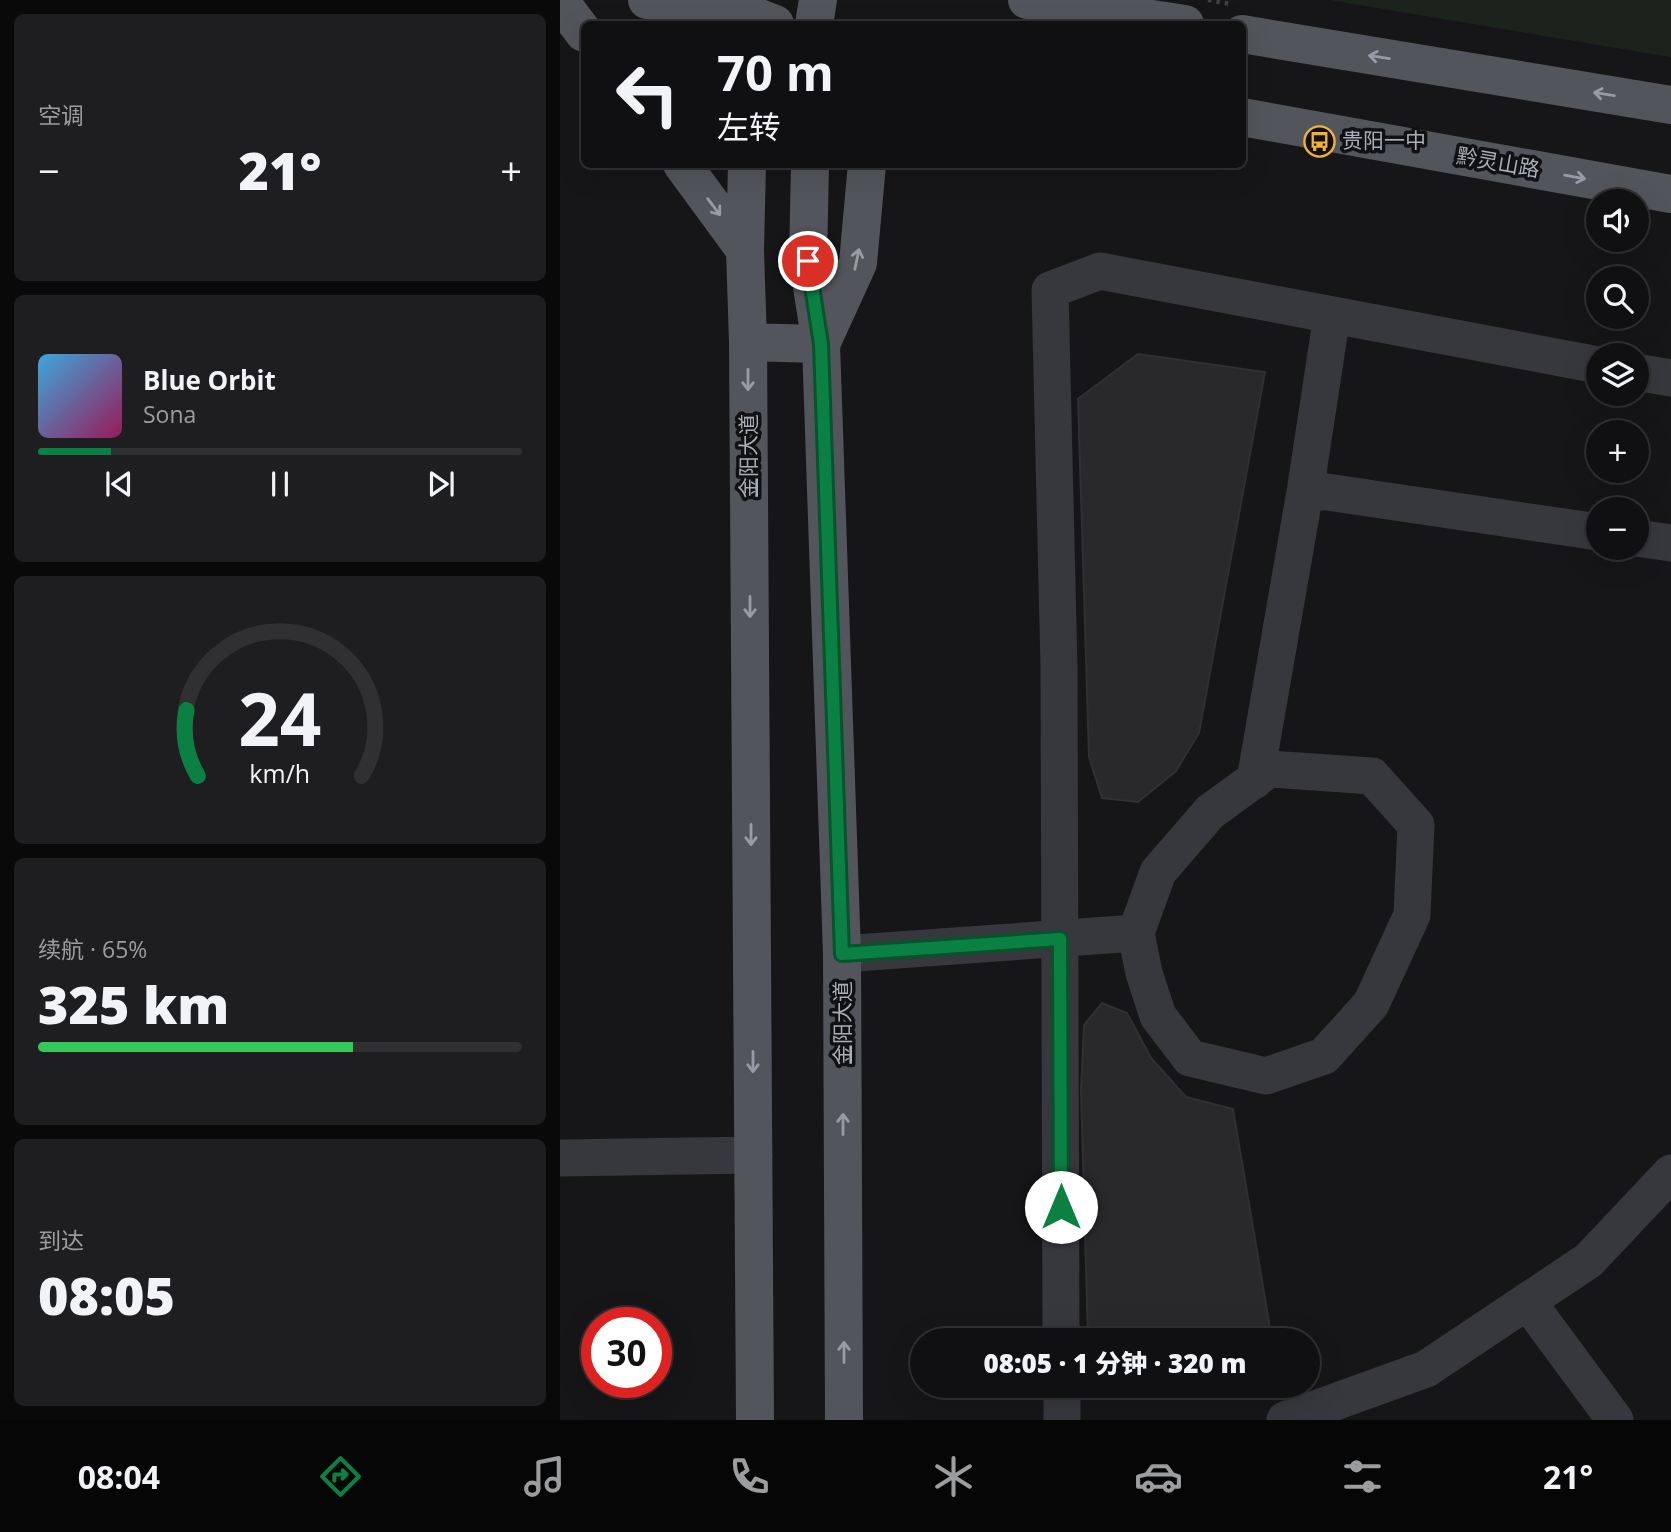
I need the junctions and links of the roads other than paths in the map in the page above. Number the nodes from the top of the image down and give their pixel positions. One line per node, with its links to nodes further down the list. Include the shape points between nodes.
1 (647, 0): 5 (main road)
2 (818, 0): 7 (main road)
3 (1027, 0): 6 (main road)
4 (560, 1): 8 (main road)
5 (756, 16)
6 (1133, 20)
7 (814, 21)
8 (581, 29)
9 (1246, 35): 10 (main road, one-way to 9)
10 (1671, 105)
11 (1246, 118): 16 (main road, 黔灵山路, one-way to 16)
12 (685, 168): 17 (main road, one-way to 17)
13 (747, 168): 17 (main road, 金阳大道)
14 (810, 168): 20 (main road, 金阳大道, via 808,261)
15 (867, 168): 20 (main road, one-way to 15, via 858,263)
16 (1671, 194)
17 (745, 250): 19 (main road, 金阳大道)
18 (1332, 315): 21 (street); 24 (street); 30 (street, via 1100,271 1050,290)
19 (748, 342): 20 (main road); 32 (main road, 金阳大道, one-way to 32)
20 (821, 344): 31 (main road, 金阳大道)
21 (1586, 363)
22 (1649, 375): 23 (street)
23 (1671, 379)
24 (1305, 492): 25 (street); 28 (street)
25 (1586, 530)
26 (1649, 540): 27 (street)
27 (1671, 543)
28 (1255, 780): 29 (street, via 1210,812 1158,872); 29 (street, via 1269,769 1372,776 1416,825 1412,915 1371,1004 1324,1056 1266,1076 1190,1058 1157,1016)
29 (1136, 933): 30 (street)
30 (1060, 939): 31 (street); 36 (street)
31 (842, 954): 39 (main road, 金阳大道, one-way to 31)
32 (754, 1156): 33 (street); 38 (main road, 金阳大道)
33 (560, 1158)
34 (1671, 1173): 35 (street, via 1589,1260)
35 (1527, 1301): 41 (street, via 1426,1369); 42 (street)
36 (1061, 1328)
37 (1062, 1398): 40 (street)
38 (755, 1420)
39 (845, 1420)
40 (1062, 1420)
41 (1285, 1420)
42 (1615, 1420)

